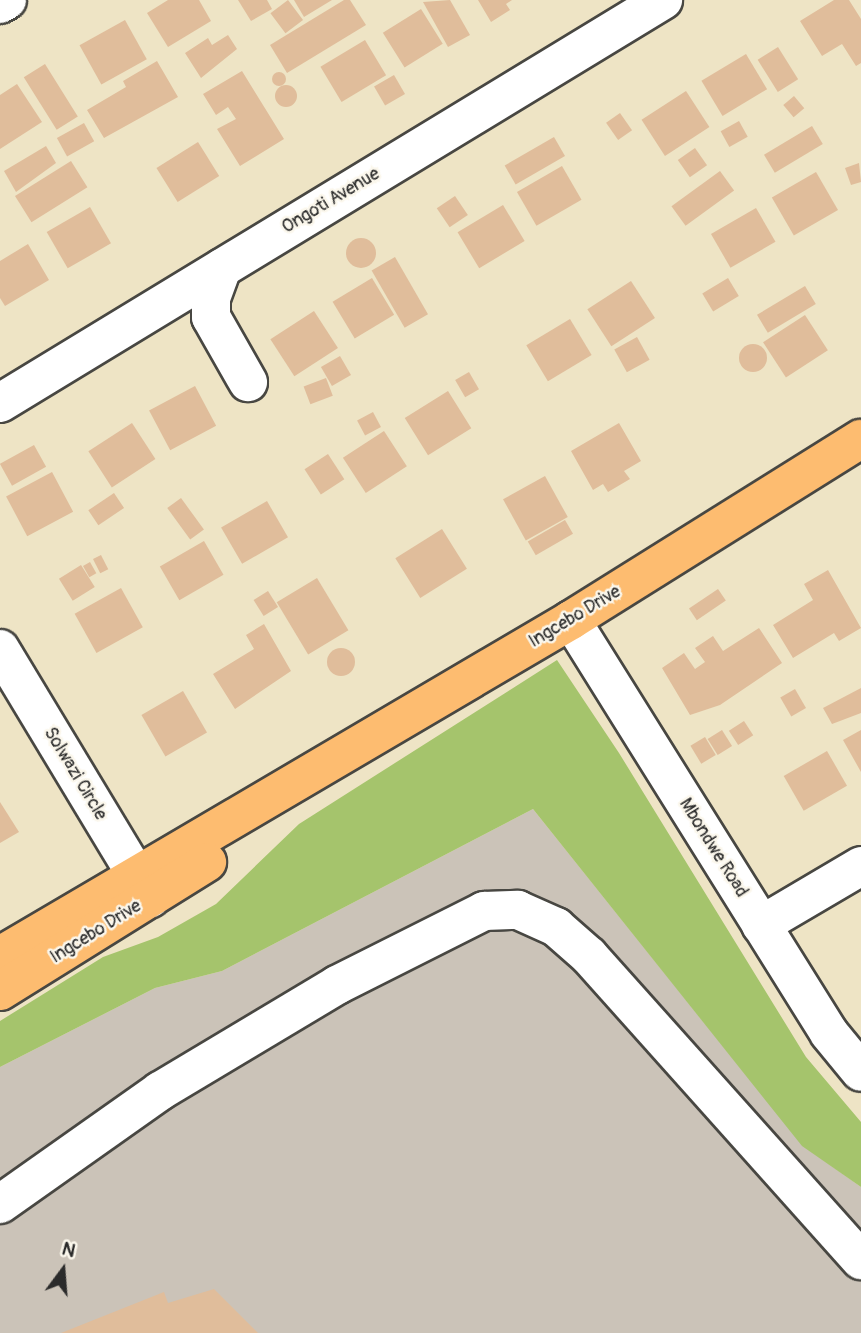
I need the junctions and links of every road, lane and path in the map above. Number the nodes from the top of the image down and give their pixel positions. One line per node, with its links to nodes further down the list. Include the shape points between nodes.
1 (7, 0): 3 (street)
2 (663, 0): 4 (street, Ongoti Avenue)
3 (0, 4)
4 (222, 268): 5 (street, via 211,317); 6 (street, Ongoti Avenue)
5 (248, 382)
6 (0, 403)
7 (861, 439): 8 (main road, Ingcebo Drive)
8 (571, 620): 11 (main road, Ingcebo Drive, via 286,790 221,823); 12 (street, Mbondwe Road)
9 (0, 649): 11 (street, Solwazi Circle)
10 (861, 866): 12 (street)
11 (142, 887): 13 (main road, Ingcebo Drive); 14 (main road, Ingcebo Drive)
12 (761, 925): 15 (street, Mbondwe Road, via 829,1033)
13 (0, 956)
14 (0, 991)
15 (861, 1072)
16 (0, 1204): 17 (street, via 160,1091 337,985 484,911 519,910 556,927 589,956)
17 (861, 1260)

